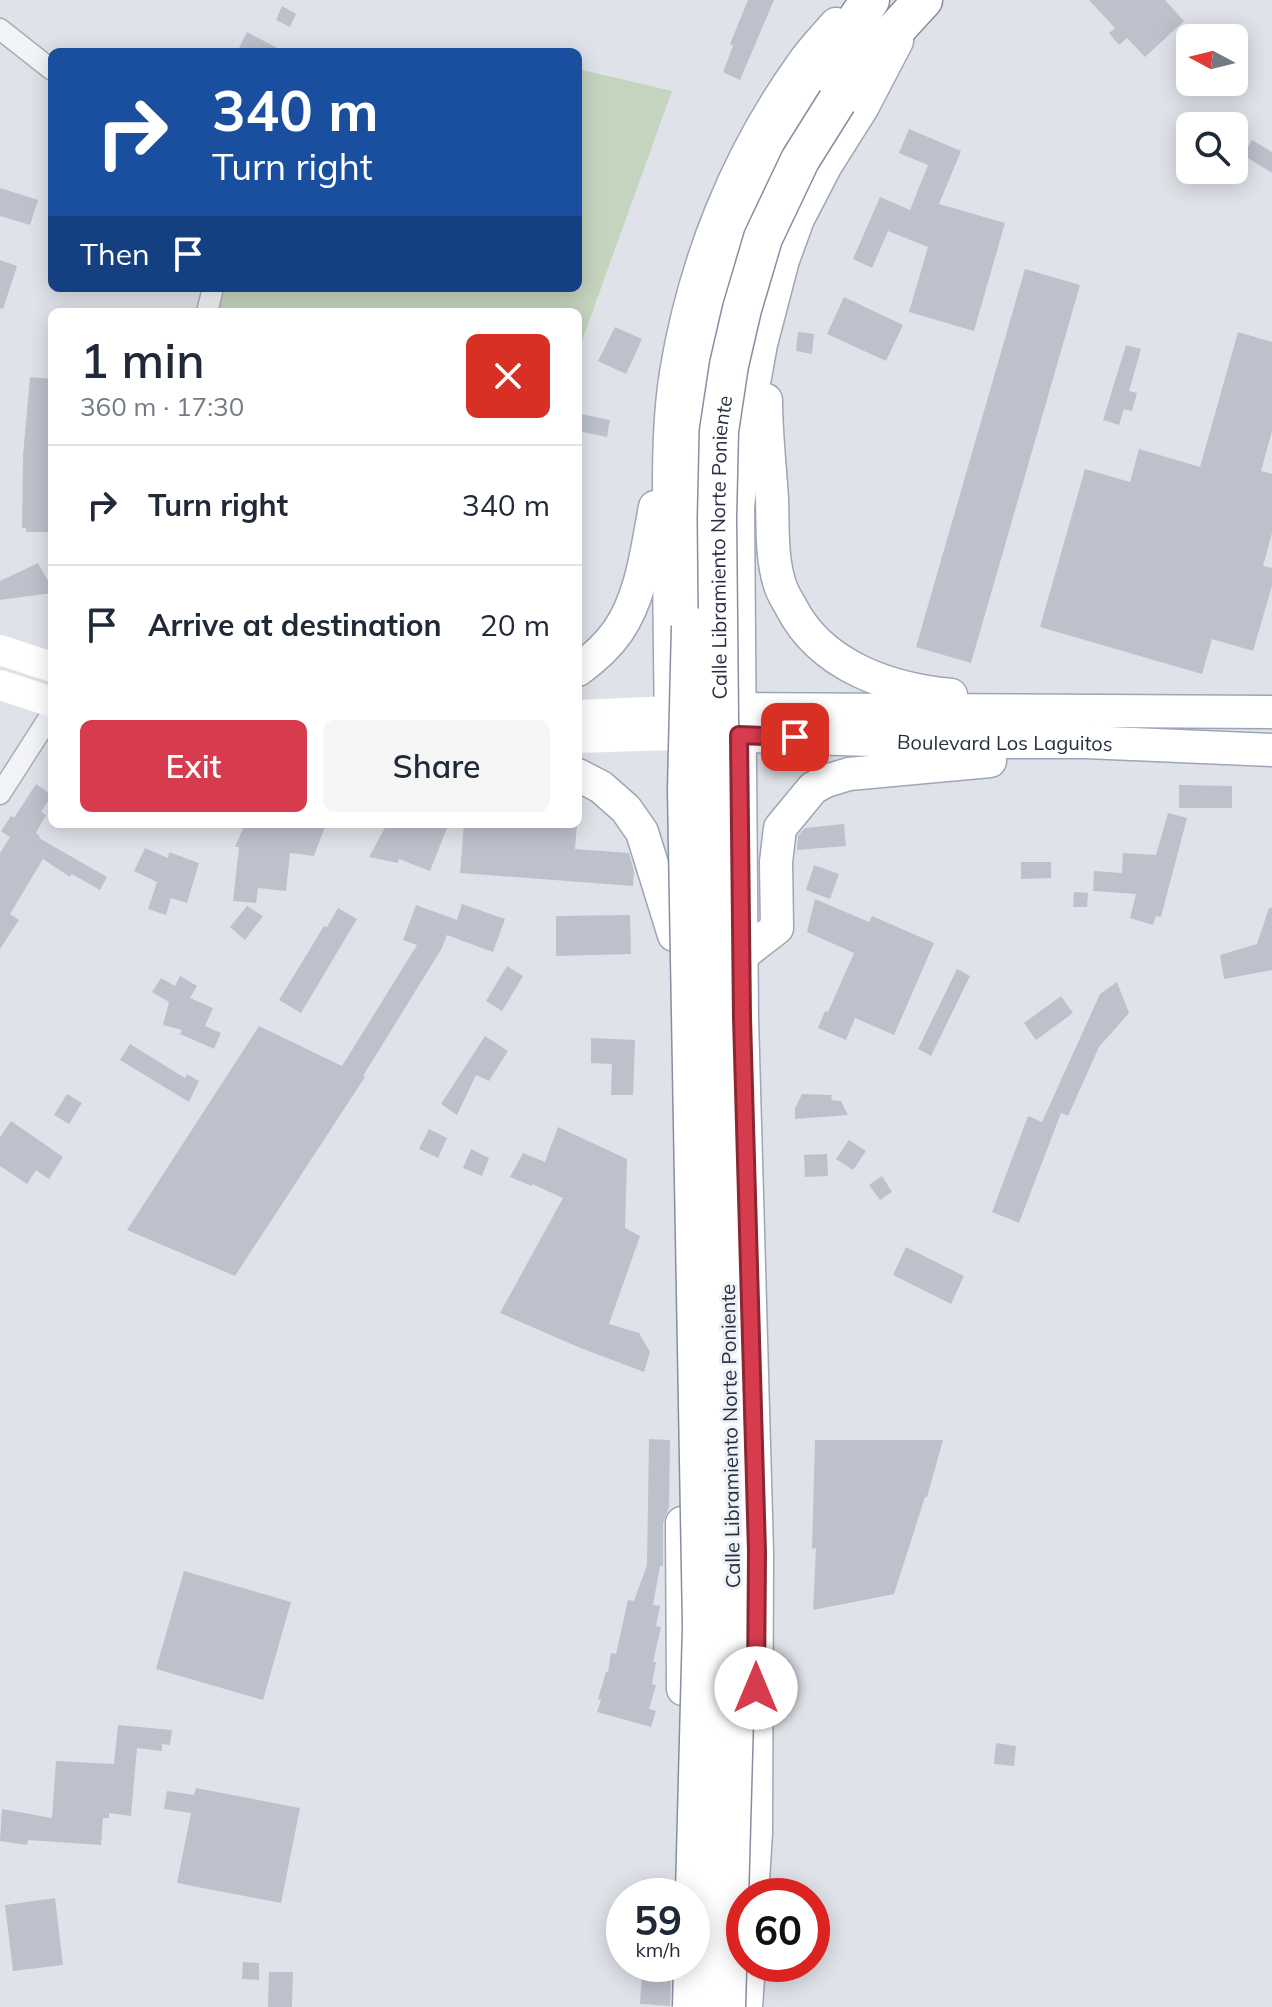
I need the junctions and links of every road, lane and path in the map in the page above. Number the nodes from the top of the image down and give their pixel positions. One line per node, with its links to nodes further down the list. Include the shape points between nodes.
1 (857, 0): 8 (main road, via 802,64 769,115 714,227 690,303)
2 (870, 0): 6 (highway, Calle Libramiento Norte Poniente)
3 (919, 3): 6 (highway, Calle Libramiento Norte Poniente, via 866,62); 7 (main road, Calle Libramiento Norte Poniente, via 798,219)
4 (0, 29): 5 (street)
5 (48, 67)
6 (826, 91): 32 (highway, Calle Libramiento Norte Poniente, bridge, via 781,136 758,183 725,264 693,402 687,790 702,1626); 33 (highway, Calle Libramiento Norte Poniente, bridge, via 763,238 729,365 719,431 723,1100 735,1682)
7 (761, 344): 14 (main road, via 780,586 796,618 820,646 888,684); 18 (main road, Calle Libramiento Norte Poniente, via 738,507)
8 (669, 438): 11 (main road, via 636,594 618,631); 19 (main road)
9 (0, 650): 10 (main road)
10 (48, 666)
11 (582, 667)
12 (0, 685): 13 (main road)
13 (48, 701)
14 (1089, 710): 15 (main road, Boulevard Los Laguitos); 18 (main road, Boulevard Los Laguitos)
15 (1272, 712)
16 (582, 715): 19 (main road)
17 (48, 719): 24 (street)
18 (739, 722): 19 (main road); 21 (main road, Boulevard Los Laguitos, via 934,742); 26 (main road, Calle Libramiento Norte Poniente)
19 (671, 723): 20 (main road); 25 (main road)
20 (582, 737)
21 (1086, 742): 22 (main road, Boulevard Los Laguitos); 26 (main road, via 1070,752 1042,756 849,774 813,788 780,828 777,928)
22 (1272, 750)
23 (582, 777): 25 (main road, via 626,809 642,832)
24 (0, 794)
25 (674, 935): 27 (main road, via 683,1740)
26 (742, 955): 28 (main road, Calle Libramiento Norte Poniente, via 757,1552)
27 (679, 1878)
28 (753, 1878)
29 (677, 1982): 31 (main road)
30 (748, 1982): 34 (main road)
31 (676, 2007)
32 (692, 2007)
33 (726, 2007)
34 (746, 2007)

